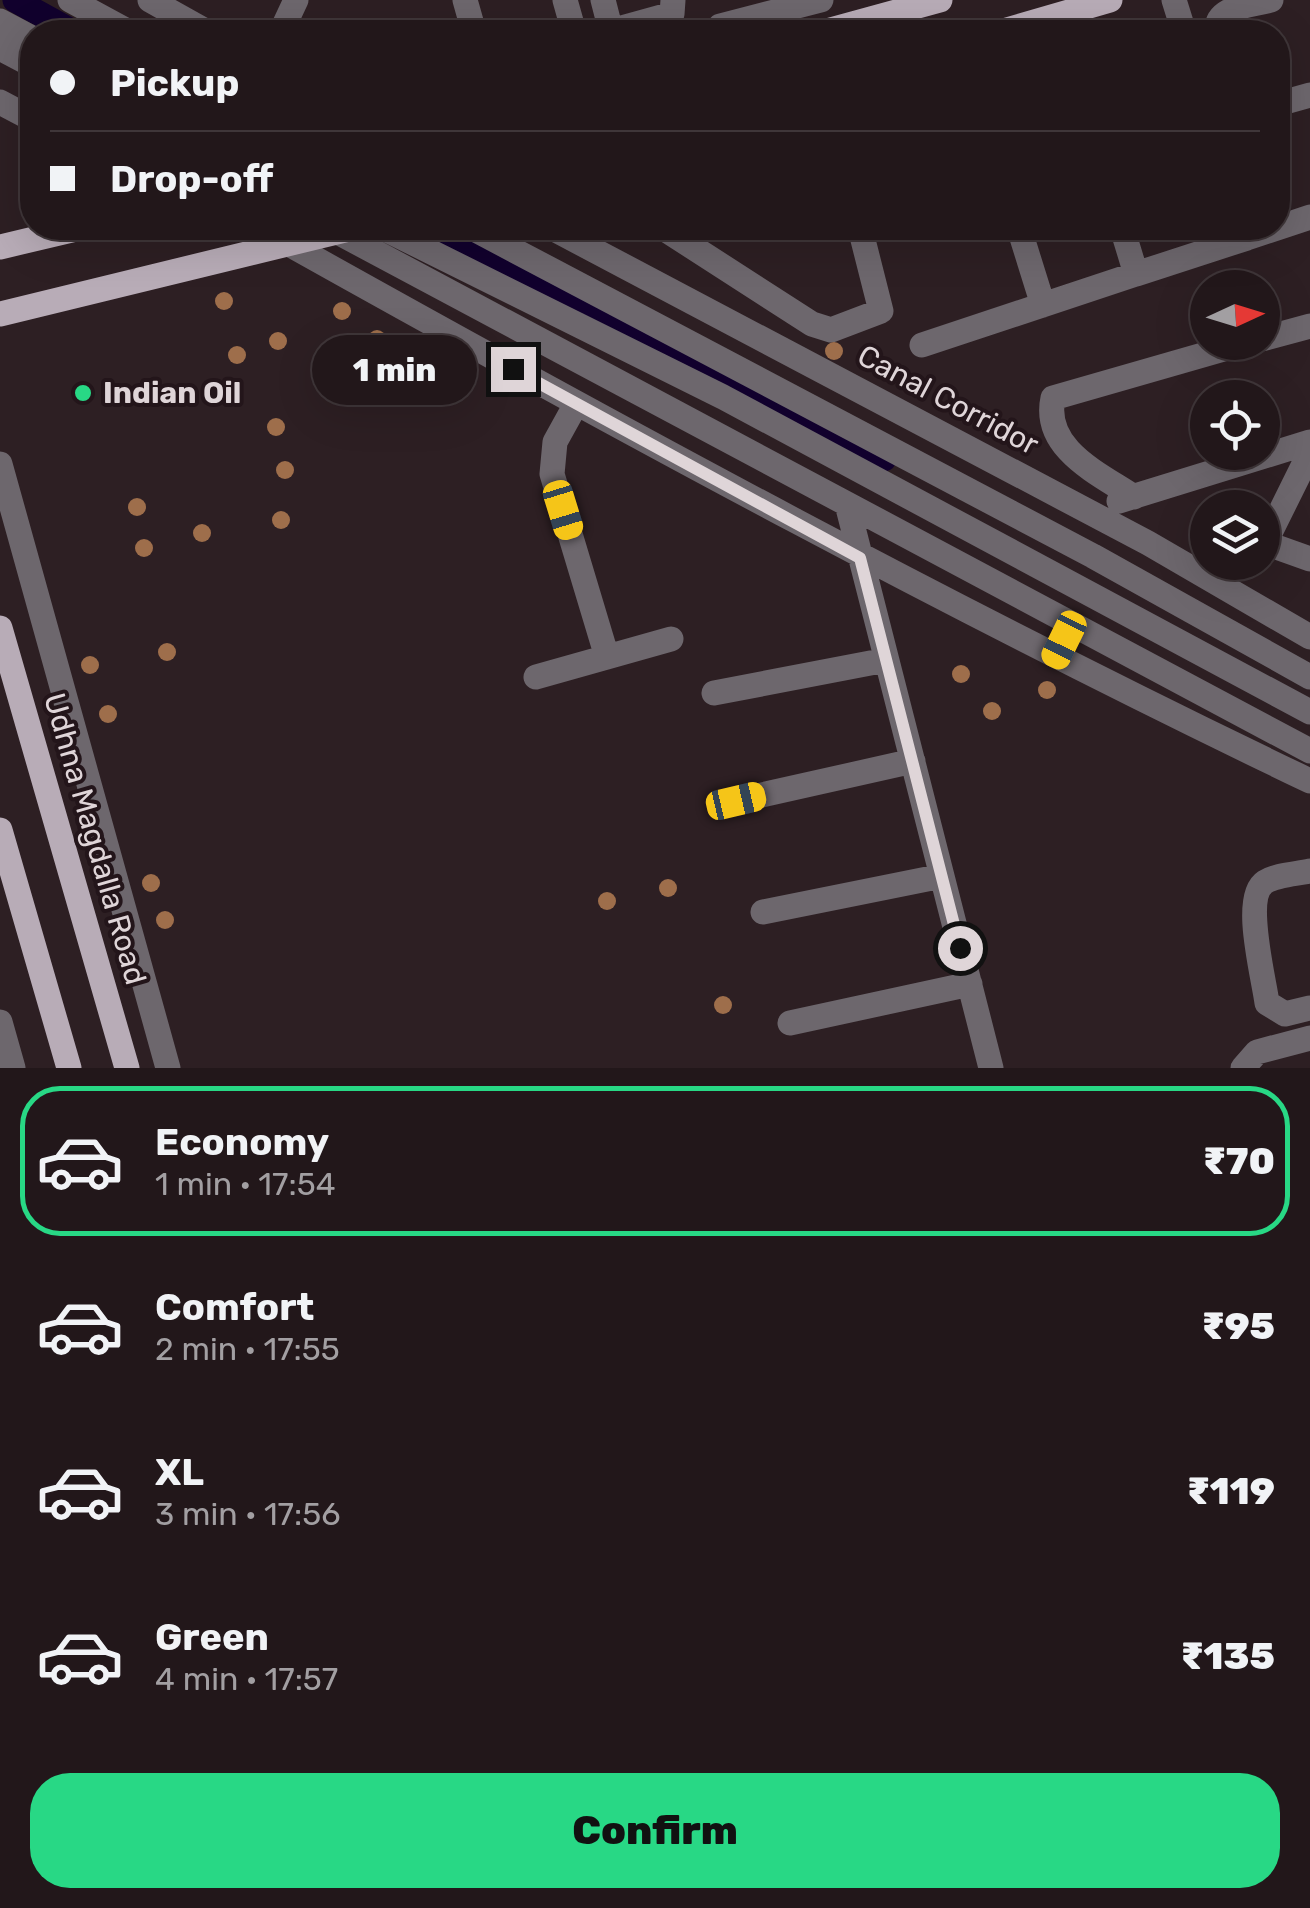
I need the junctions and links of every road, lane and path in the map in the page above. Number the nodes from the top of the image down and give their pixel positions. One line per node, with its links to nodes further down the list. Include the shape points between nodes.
1 (70, 0): 8 (street)
2 (150, 0): 9 (street)
3 (673, 0): 10 (street, via 672,14)
4 (821, 0): 11 (street)
5 (937, 0): 12 (main road)
6 (1110, 0): 13 (main road)
7 (1271, 0): 14 (street, via 1222,13)
8 (107, 20)
9 (185, 20)
10 (651, 20)
11 (754, 20)
12 (866, 20)
13 (1068, 20)
14 (1220, 20)
15 (29, 240): 27 (main road)
16 (303, 240): 26 (main road)
17 (360, 240): 39 (street)
18 (407, 240): 53 (street, via 723,397)
19 (495, 240): 51 (street)
20 (575, 240): 40 (street, Canal Corridor)
21 (682, 240): 22 (street, via 831,330 881,311)
22 (863, 240)
23 (1024, 240): 29 (street)
24 (1126, 240): 28 (street)
25 (1227, 240): 28 (street)
26 (289, 244): 30 (main road); 35 (street)
27 (0, 247)
28 (1136, 274): 29 (street)
29 (1043, 305): 33 (street)
30 (0, 314)
31 (1310, 326): 32 (street)
32 (1280, 334)
33 (922, 344)
34 (1190, 358): 38 (street, via 1054,398 1051,409 1066,450)
35 (576, 404): 41 (street); 47 (street, via 555,442 552,474)
36 (1306, 450): 38 (street); 42 (street, via 1264,543)
37 (0, 464): 70 (street)
38 (1134, 497): 40 (street)
39 (848, 508): 41 (street); 43 (street)
40 (1088, 511): 45 (street, Canal Corridor)
41 (860, 558): 48 (street); 49 (street)
42 (1310, 559)
43 (1073, 622): 48 (street); 54 (street)
44 (0, 628): 69 (main road, Udhna Magdalla Road)
45 (1310, 637)
46 (671, 639): 47 (street)
47 (606, 657): 50 (street)
48 (1055, 659): 56 (street)
49 (886, 660): 52 (street); 55 (street)
50 (536, 677)
51 (1310, 678)
52 (714, 693)
53 (1310, 712)
54 (1310, 751)
55 (913, 761): 57 (street); 60 (street)
56 (1310, 781)
57 (736, 801)
58 (0, 830): 68 (main road)
59 (1310, 871): 63 (street, via 1267,880 1253,906 1267,1003 1285,1014)
60 (942, 876): 61 (street); 62 (street)
61 (763, 912)
62 (970, 984): 65 (street); 71 (street)
63 (1310, 1008)
64 (0, 1022): 67 (street)
65 (790, 1023)
66 (1310, 1038): 72 (street, via 1256,1052)
67 (13, 1068)
68 (69, 1068)
69 (127, 1068)
70 (168, 1068)
71 (991, 1068)
72 (1243, 1068)

